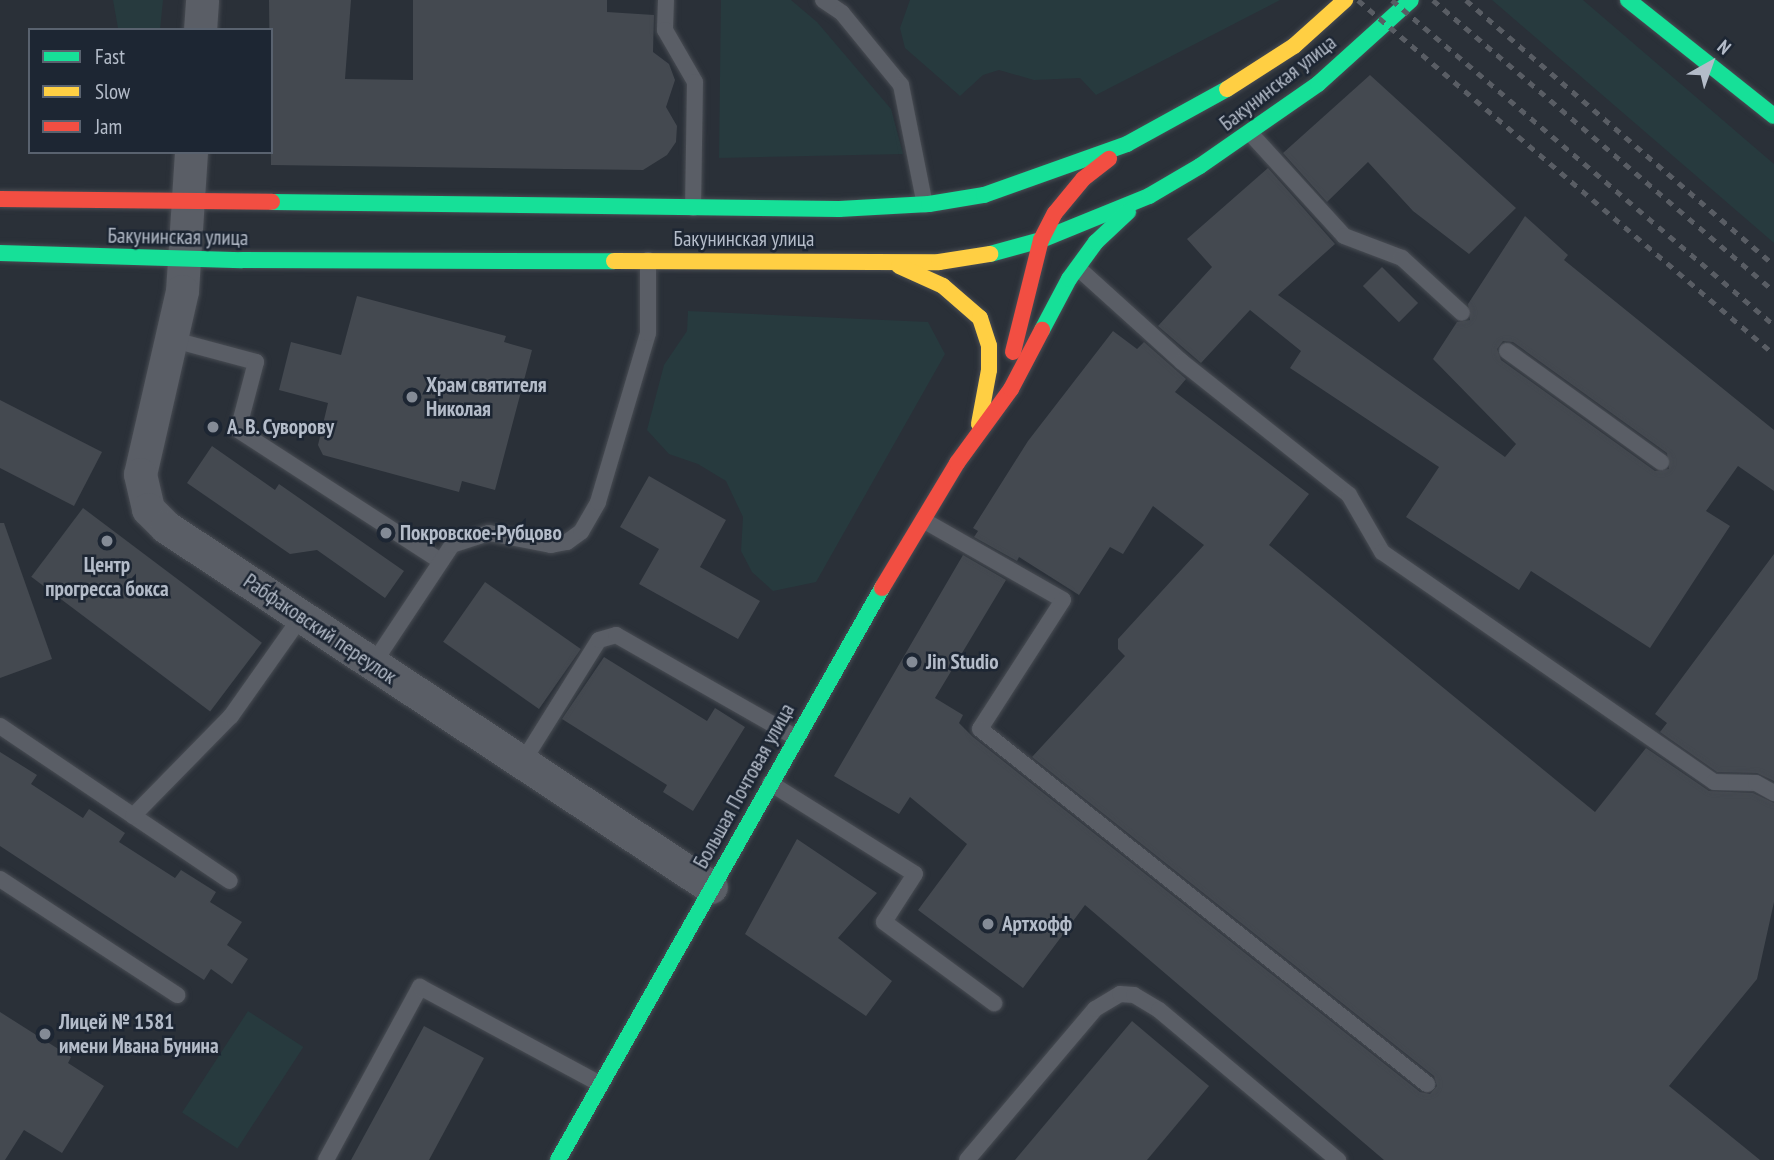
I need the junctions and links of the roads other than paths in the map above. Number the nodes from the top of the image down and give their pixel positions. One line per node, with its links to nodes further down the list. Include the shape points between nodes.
1 (202, 0): 7 (street)
2 (666, 0): 16 (lane, via 665,30 695,82)
3 (823, 0): 15 (lane, via 842,13 901,85)
4 (1345, 0): 10 (main road, Бакунинская улица, via 1294,46 1250,76)
5 (1411, 0): 9 (main road, Бакунинская улица, via 1318,84)
6 (1628, 0): 8 (main road)
7 (200, 28)
8 (1774, 116)
9 (1251, 134): 12 (main road, Бакунинская улица); 23 (lane, via 1344,236 1402,258)
10 (1127, 144): 15 (main road, Бакунинская улица, via 984,195); 17 (main road, Большая Почтовая улица, via 1083,179 1055,213)
11 (191, 154): 14 (street, Рабфаковский переулок)
12 (1149, 196): 17 (main road, Бакунинская улица); 22 (main road, Большая Почтовая улица, via 1118,220)
13 (0, 199): 14 (main road, Бакунинская улица)
14 (186, 202): 16 (main road, Бакунинская улица); 19 (street, Рабфаковский переулок)
15 (925, 205): 16 (main road, Бакунинская улица)
16 (693, 208)
17 (1041, 240): 21 (main road, Бакунинская улица, via 939,262); 26 (main road, Большая Почтовая улица, via 1014,350)
18 (0, 253): 19 (main road, Бакунинская улица)
19 (185, 258): 20 (main road, Бакунинская улица); 24 (street, Рабфаковский переулок)
20 (648, 260): 21 (main road, Бакунинская улица); 29 (lane, via 648,333 598,502 581,532 567,542 551,545 489,533 472,535 452,545)
21 (888, 260): 26 (main road, via 943,286 980,318 989,346 989,370)
22 (1076, 267): 26 (main road, Большая Почтовая улица, via 1011,389); 36 (lane, via 1182,362 1349,495 1382,552 1714,782 1756,783)
23 (1462, 313)
24 (174, 340): 29 (lane, via 256,362 238,430); 30 (street, Рабфаковский переулок, via 140,474 148,509 166,527)
25 (1507, 351): 27 (lane)
26 (975, 438): 28 (main road, Большая Почтовая улица)
27 (1661, 462)
28 (923, 520): 33 (main road, Большая Почтовая улица); 44 (lane, via 1063,600 980,729)
29 (439, 560): 31 (lane)
30 (301, 617): 31 (street, Рабфаковский переулок); 37 (lane, via 231,716)
31 (373, 664): 34 (street, Рабфаковский переулок)
32 (0, 726): 37 (lane)
33 (795, 737): 34 (lane, via 617,635 600,640); 35 (main road, Большая Почтовая улица)
34 (522, 763): 40 (street, Рабфаковский переулок)
35 (770, 783): 40 (main road, Большая Почтовая улица); 42 (lane, via 915,874 884,922)
36 (1774, 793)
37 (133, 816): 39 (lane)
38 (0, 879): 41 (lane)
39 (230, 881)
40 (711, 887): 43 (main road, Большая Почтовая улица)
41 (177, 995)
42 (994, 1003)
43 (600, 1084): 45 (lane, via 420,987); 46 (main road, Большая Почтовая улица)
44 (1427, 1084)
45 (326, 1160)
46 (558, 1160)
47 (967, 1160): 48 (lane, via 1095,1009 1120,994 1134,995 1159,1010)
48 (1338, 1160)

